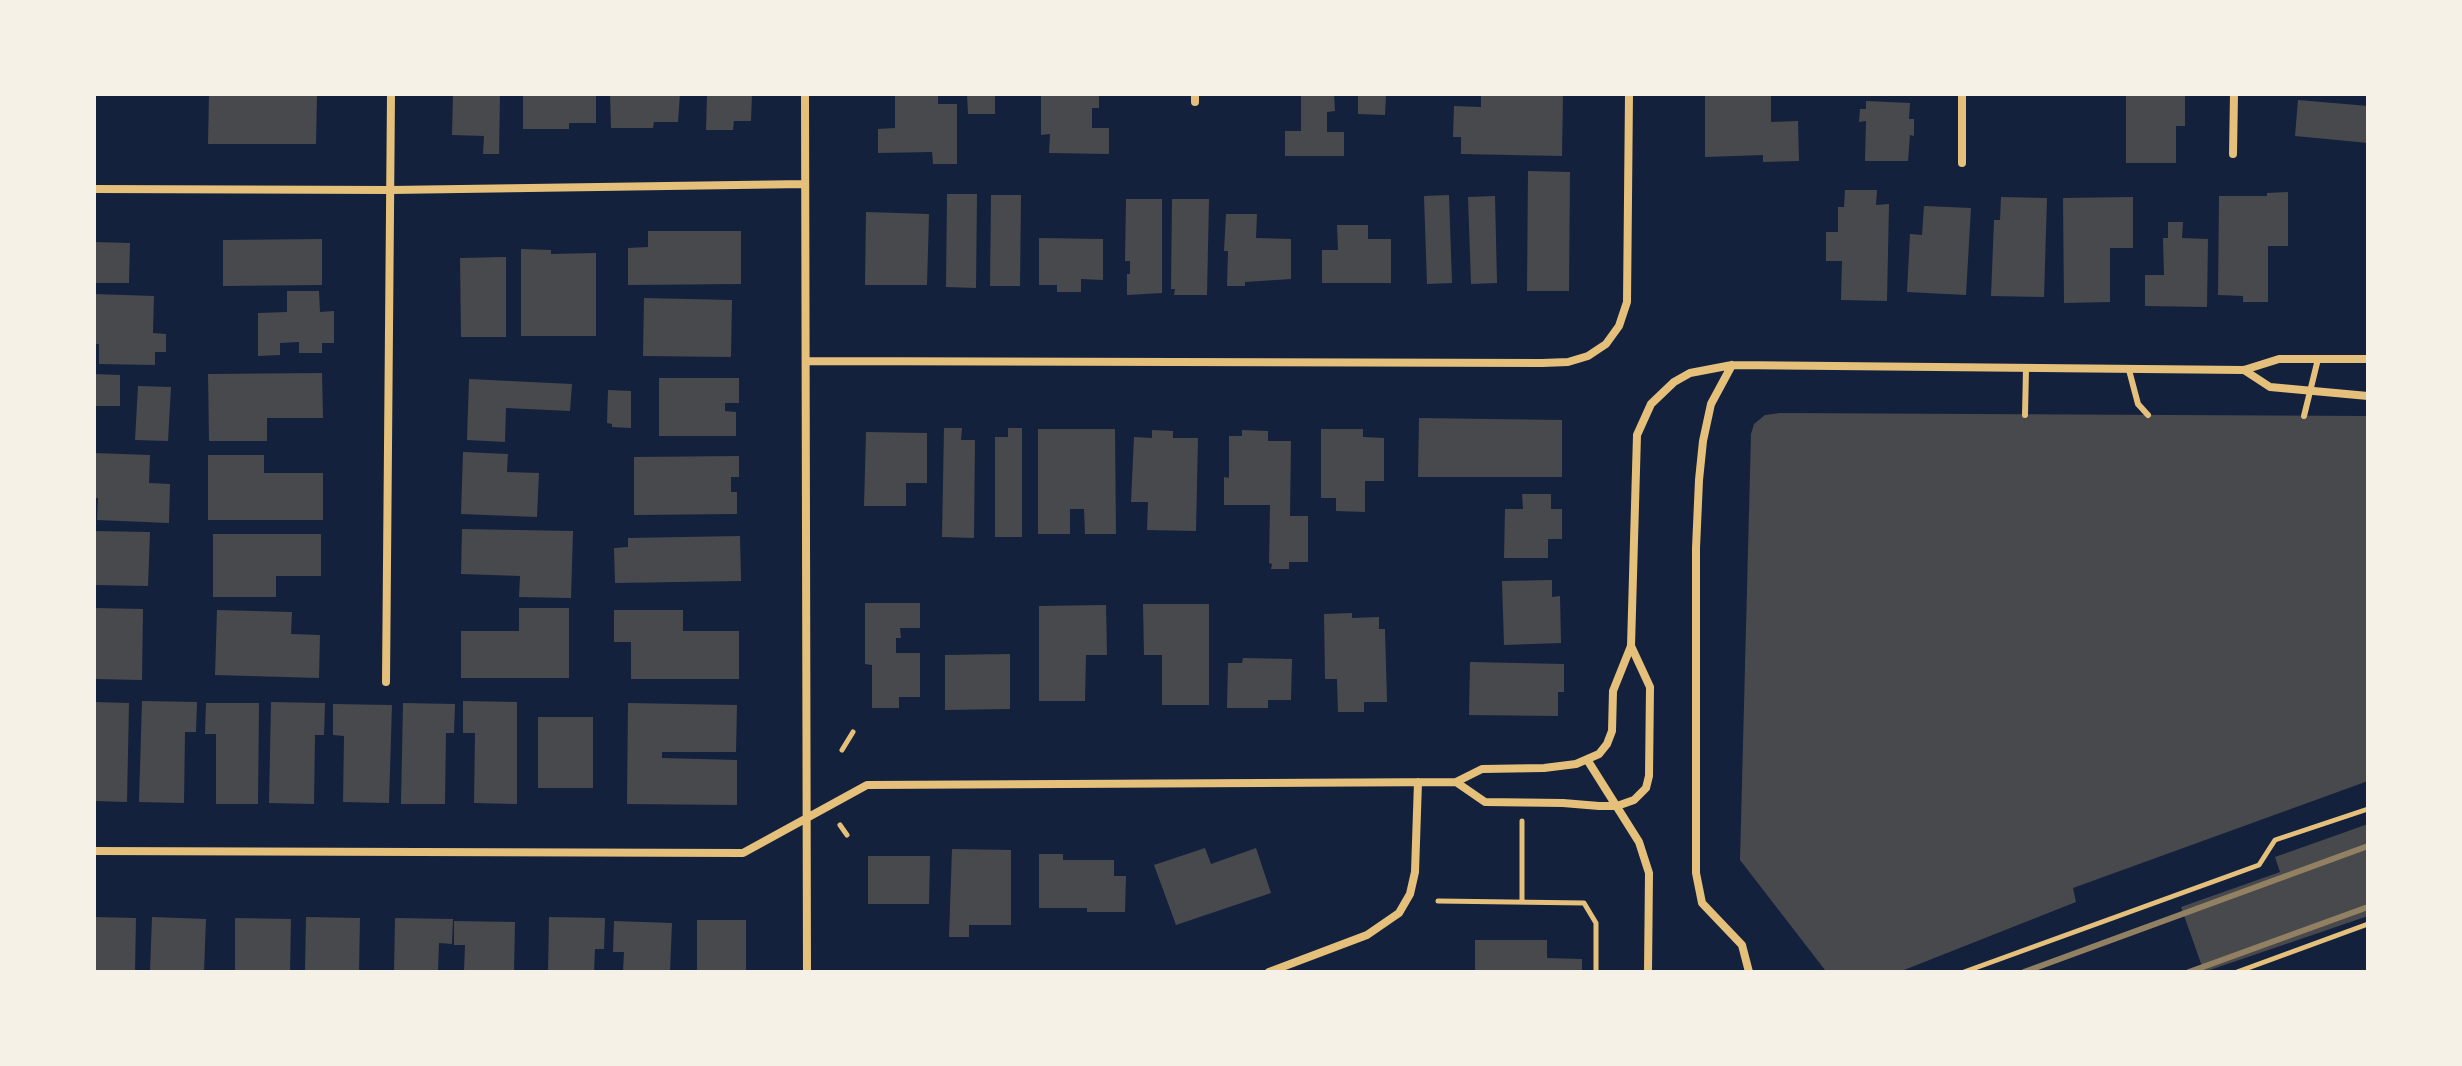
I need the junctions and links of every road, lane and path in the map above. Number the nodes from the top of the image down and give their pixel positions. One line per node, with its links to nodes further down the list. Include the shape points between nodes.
1 (391, 94): 10 (street)
2 (805, 94): 8 (street)
3 (1629, 94): 13 (street, via 1627,302 1619,326 1588,356 1542,363)
4 (1962, 94): 7 (street)
5 (2234, 94): 6 (street)
6 (2233, 154)
7 (1962, 163)
8 (805, 184): 10 (street); 13 (street)
9 (94, 189): 10 (street)
10 (391, 190): 24 (street)
11 (2318, 359): 12 (street); 17 (street, via 2279,359); 18 (lane)
12 (2368, 359)
13 (808, 361): 32 (street)
14 (1732, 365): 15 (street); 23 (street, via 1690,373 1662,392 1642,418 1636,444); 44 (street, via 1711,404 1699,480 1696,873 1702,903 1742,945)
15 (2026, 369): 16 (street); 20 (lane)
16 (2129, 370): 17 (street); 21 (lane, via 2138,404)
17 (2244, 370): 18 (street, via 2270,387)
18 (2312, 391): 19 (street); 22 (lane)
19 (2368, 396)
20 (2025, 415)
21 (2148, 415)
22 (2304, 416)
23 (1631, 646): 27 (street, via 1613,691 1612,731 1599,754); 30 (street, via 1650,687 1651,760 1646,788)
24 (386, 682)
25 (853, 732): 26 (path)
26 (842, 750)
27 (1588, 761): 29 (street, via 1563,767 1482,769); 30 (street)
28 (1418, 782): 29 (street); 32 (street, via 867,785); 41 (street, via 1415,872 1399,913 1367,935)
29 (1456, 782): 30 (street, via 1485,802)
30 (1617, 806): 43 (street, via 1639,842 1649,873)
31 (2368, 809): 45 (path, via 2275,840 2259,865)
32 (808, 817): 36 (street, via 743,853); 40 (street)
33 (1522, 820): 38 (path)
34 (840, 825): 35 (path)
35 (847, 835)
36 (94, 851)
37 (1438, 901): 38 (path)
38 (1522, 902): 42 (path, via 1584,903 1596,923)
39 (2368, 924): 46 (path)
40 (807, 972)
41 (1269, 972)
42 (1596, 972)
43 (1648, 972)
44 (1749, 972)
45 (1964, 972)
46 (2237, 972)

